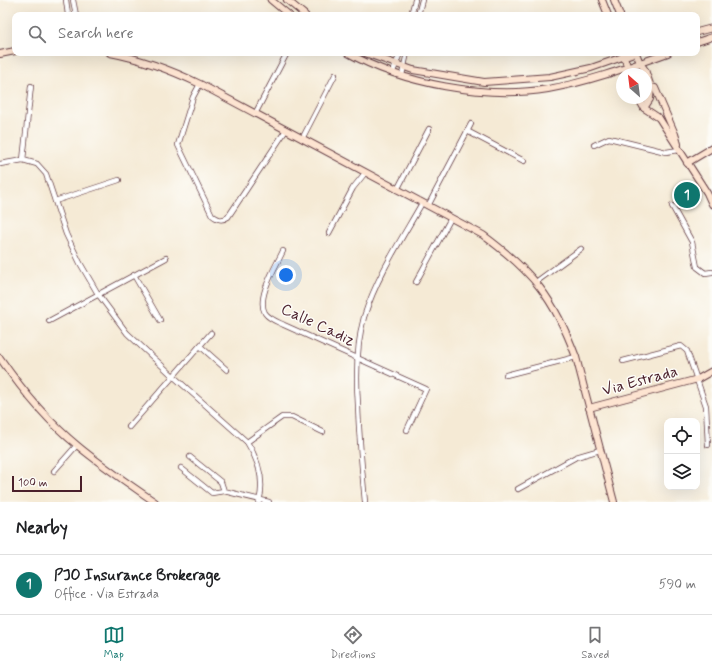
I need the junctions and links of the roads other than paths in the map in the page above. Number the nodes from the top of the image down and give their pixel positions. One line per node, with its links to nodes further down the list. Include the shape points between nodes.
1 (66, 0): 9 (street)
2 (73, 0): 10 (street)
3 (271, 0): 11 (street)
4 (287, 0): 12 (street)
5 (415, 0): 13 (street)
6 (422, 0): 14 (street)
7 (602, 0): 15 (street)
8 (614, 0): 16 (street)
9 (68, 12)
10 (75, 12)
11 (285, 12)
12 (301, 12)
13 (412, 12)
14 (419, 12)
15 (607, 12)
16 (619, 12)
17 (712, 28): 18 (street)
18 (700, 31)
19 (712, 37): 20 (street)
20 (700, 41)
21 (12, 52): 22 (street)
22 (0, 54)
23 (125, 56): 41 (street, via 162,67)
24 (285, 56): 47 (street)
25 (353, 56): 38 (street)
26 (374, 56): 34 (street)
27 (399, 56): 34 (street)
28 (406, 56): 35 (street)
29 (621, 56): 35 (street, via 591,68 550,78 484,82)
30 (623, 56): 36 (street)
31 (636, 56): 33 (street)
32 (660, 56): 33 (street)
33 (640, 63): 36 (street); 37 (street)
34 (395, 64): 35 (street); 38 (street)
35 (403, 67): 40 (street)
36 (628, 67): 40 (street, via 565,86 507,92 442,86)
37 (644, 68)
38 (393, 72): 40 (street)
39 (335, 75): 52 (street)
40 (402, 75)
41 (200, 84): 47 (street); 50 (street, via 193,97 178,145 216,219 223,220 228,217)
42 (31, 86): 56 (street)
43 (652, 87): 55 (street, via 655,88 660,99)
44 (642, 104): 46 (street)
45 (647, 104): 46 (street)
46 (644, 108): 55 (street, via 658,118)
47 (256, 114): 50 (street)
48 (471, 124): 51 (street)
49 (429, 129): 62 (street)
50 (286, 130): 52 (street)
51 (467, 131): 57 (street); 66 (street)
52 (302, 139): 60 (street)
53 (594, 145): 55 (street, via 609,138 666,152)
54 (712, 148): 58 (street)
55 (679, 150): 58 (street)
56 (23, 160): 59 (street); 63 (street, via 37,164 46,174)
57 (524, 161)
58 (687, 163): 65 (street)
59 (0, 164)
60 (365, 173): 62 (street); 69 (street, via 353,188)
61 (120, 180): 63 (street)
62 (397, 190): 64 (street)
63 (55, 201): 77 (street, via 66,234)
64 (422, 203): 66 (street); 84 (street, Calle Cadiz, via 380,276 372,295 359,338)
65 (712, 204)
66 (428, 206): 68 (street)
67 (672, 206): 73 (street, via 692,242 697,267 705,273)
68 (451, 218): 75 (street); 76 (street, via 502,249)
69 (329, 233)
70 (581, 249): 76 (street)
71 (283, 251): 84 (street, Calle Cadiz, via 264,294 262,306 266,315)
72 (166, 258): 74 (street)
73 (712, 272)
74 (134, 275): 77 (street); 78 (street)
75 (416, 282)
76 (536, 282): 82 (street, via 560,318)
77 (98, 294): 79 (street); 89 (street, via 127,333)
78 (160, 320)
79 (49, 321)
80 (212, 333): 81 (street)
81 (200, 346): 86 (street); 89 (street)
82 (576, 356): 88 (street); 91 (street)
83 (0, 358): 96 (street, via 34,402)
84 (357, 358): 93 (street, Calle Cadiz, via 426,389); 107 (street, Calle Cadiz, via 359,444)
85 (623, 361): 90 (street, Via Estrada, via 681,346 687,351)
86 (227, 370)
87 (712, 371): 90 (street, Via Estrada)
88 (506, 375)
89 (173, 376): 92 (street); 95 (street)
90 (698, 379): 91 (street, Via Estrada); 97 (street, Via Estrada, via 706,406)
91 (589, 408): 98 (street)
92 (129, 427)
93 (407, 430)
94 (323, 432): 95 (street, via 292,417 282,417)
95 (247, 442): 104 (street, via 260,466 262,483)
96 (77, 445): 101 (street); 105 (street)
97 (708, 445)
98 (600, 450): 102 (street, via 576,457); 108 (street)
99 (190, 457): 103 (street, via 222,482)
100 (181, 468): 103 (street, via 212,493)
101 (54, 471)
102 (518, 489)
103 (224, 490): 104 (street)
104 (259, 501): 106 (street)
105 (155, 502)
106 (269, 502)
107 (365, 502)
108 (614, 502)

